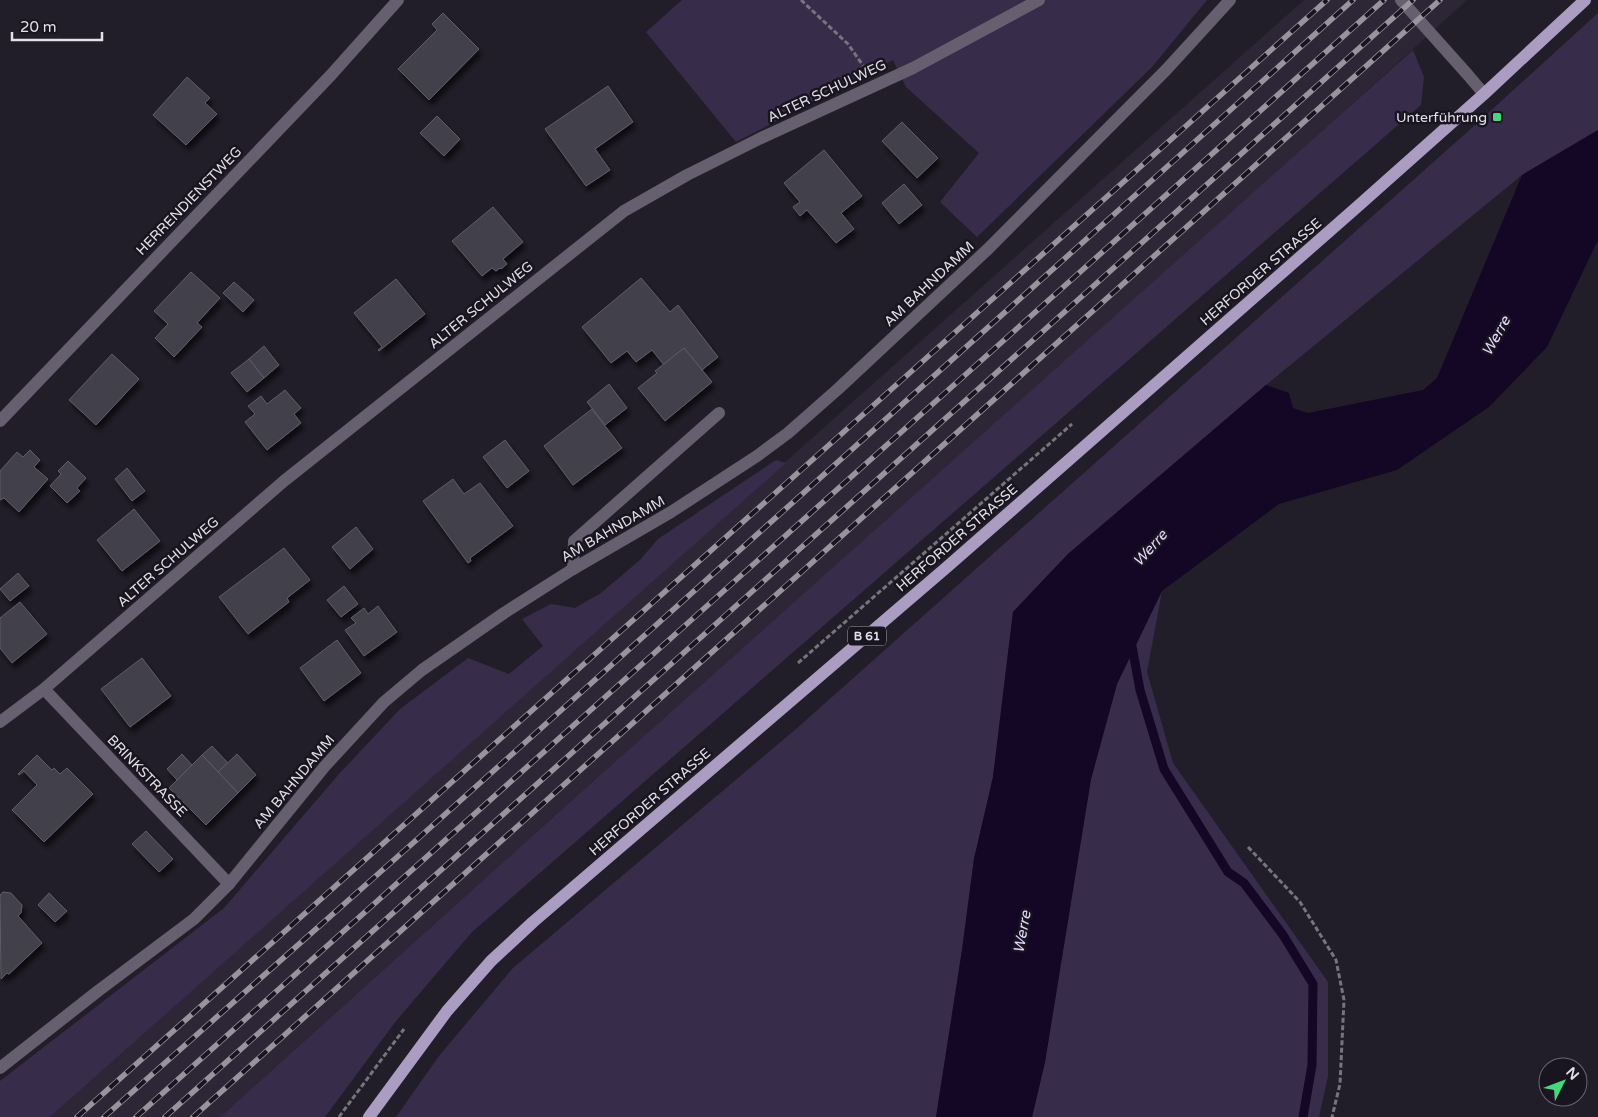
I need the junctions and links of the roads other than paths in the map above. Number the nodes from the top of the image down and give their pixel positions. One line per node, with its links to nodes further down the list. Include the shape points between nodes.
1 (398, 0): 8 (street, HERRENDIENSTWEG, via 331,75)
2 (1039, 0): 10 (street, ALTER SCHULWEG, via 913,68 759,139 624,211 284,481)
3 (1230, 0): 9 (street, AM BAHNDAMM, via 1166,70 988,249 788,433 671,512)
4 (1401, 0): 6 (street)
5 (1584, 0): 6 (main road, HERFORDER STRASSE / B 61)
6 (1484, 94): 14 (main road, HERFORDER STRASSE / B 61, via 947,567 532,922 447,1011)
7 (719, 413): 9 (street, via 574,541)
8 (0, 421)
9 (573, 569): 12 (street, AM BAHNDAMM, via 422,670 384,702 325,766)
10 (44, 689): 11 (street, ALTER SCHULWEG); 12 (street, BRINKSTRASSE)
11 (0, 722)
12 (229, 884): 13 (street, AM BAHNDAMM, via 194,919)
13 (0, 1068)
14 (369, 1117)

